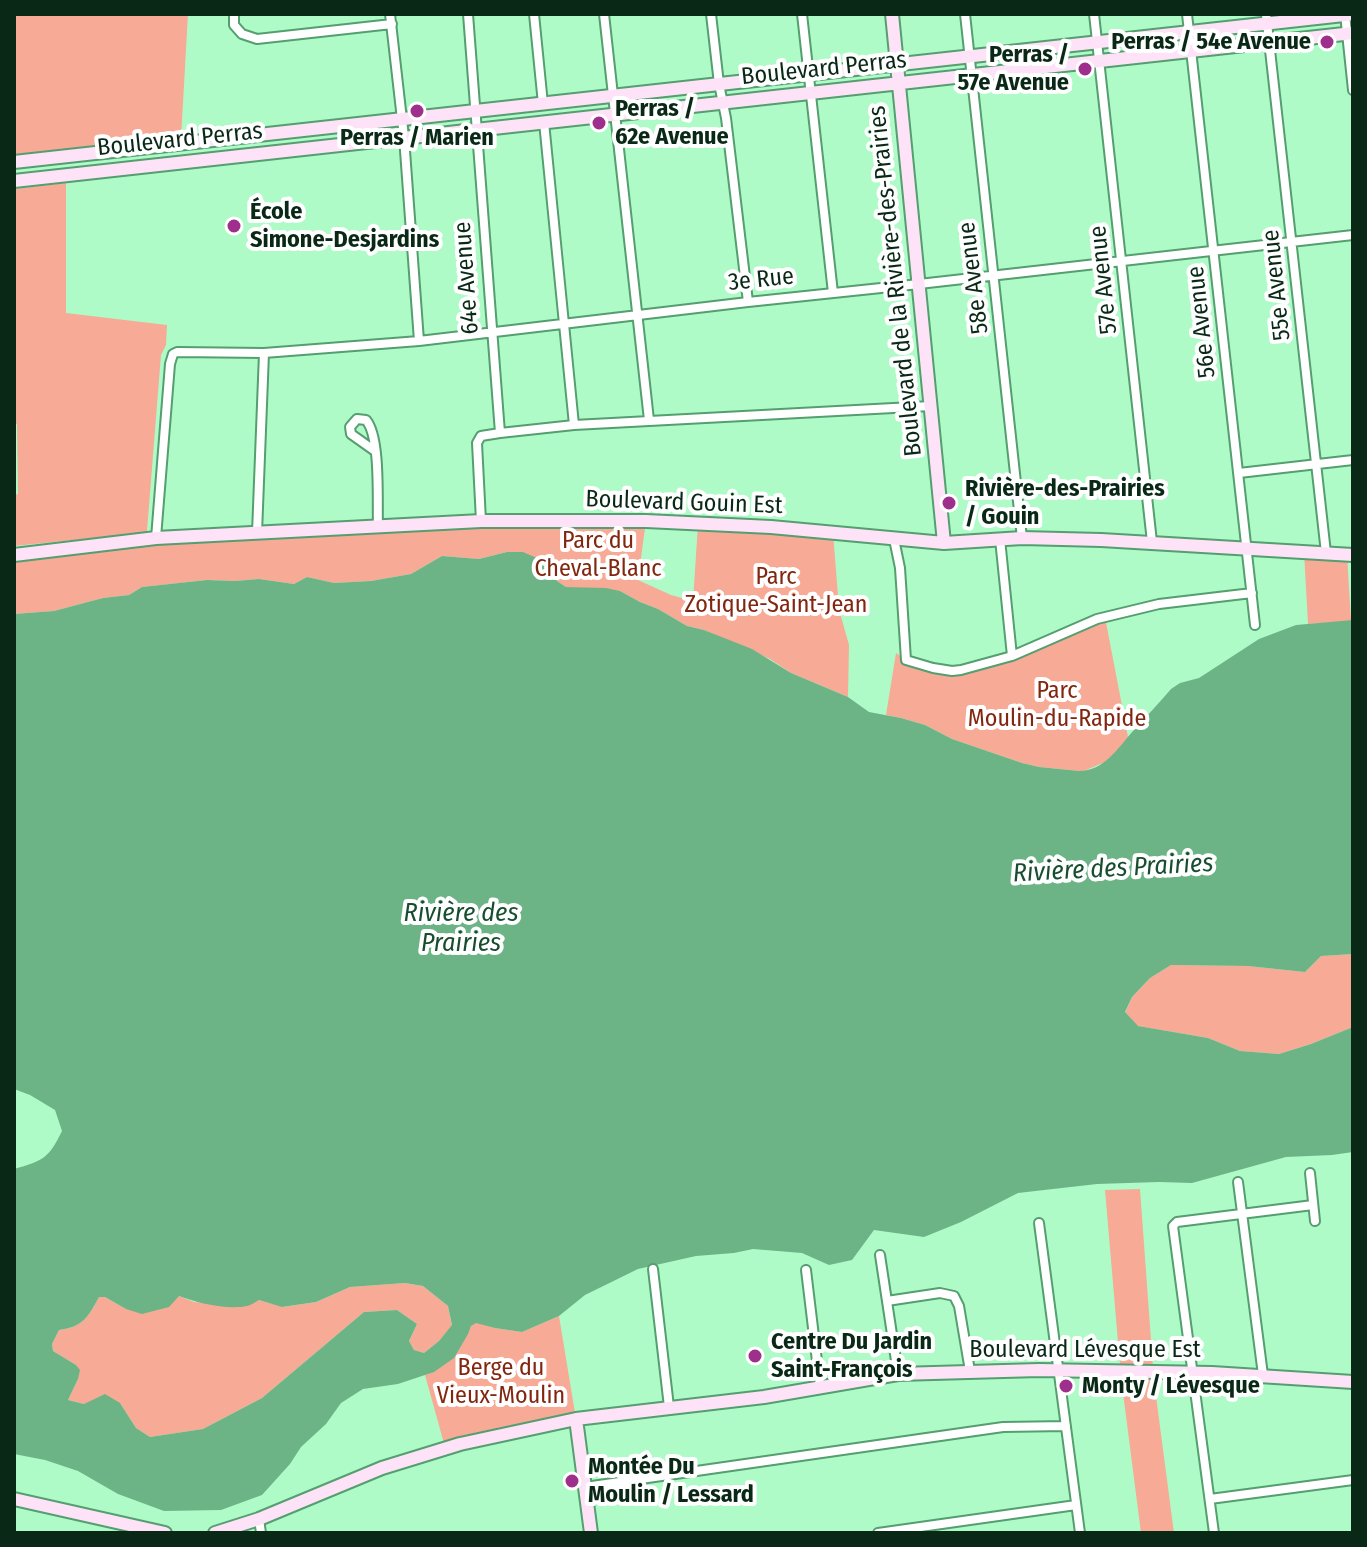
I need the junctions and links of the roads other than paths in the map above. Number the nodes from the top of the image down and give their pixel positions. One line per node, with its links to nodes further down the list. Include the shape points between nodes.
1 (234, 14): 14 (street, via 234,25 242,34 257,39)
2 (390, 14): 14 (street)
3 (468, 14): 32 (street, 64e Avenue)
4 (534, 14): 31 (street)
5 (604, 14): 29 (street)
6 (711, 14): 26 (street)
7 (802, 14): 24 (street)
8 (892, 14): 22 (street, Boulevard de la Rivière-des-Prairies)
9 (965, 14): 20 (street, 58e Avenue)
10 (1094, 14): 18 (street, 57e Avenue)
11 (1187, 14): 15 (street, 56e Avenue)
12 (1348, 15): 13 (street, Boulevard Perras); 16 (street)
13 (1266, 19): 15 (street, Boulevard Perras); 17 (street, 55e Avenue)
14 (392, 24): 34 (street)
15 (1189, 32): 18 (street, Boulevard Perras); 19 (street, 56e Avenue)
16 (1350, 33): 17 (street, Boulevard Perras); 27 (street)
17 (1269, 42): 19 (street, Boulevard Perras); 41 (street, 55e Avenue)
18 (1098, 43): 20 (street, Boulevard Perras); 21 (street, 57e Avenue)
19 (1191, 51): 21 (street, Boulevard Perras); 42 (street, 56e Avenue)
20 (970, 57): 22 (street, Boulevard Perras); 23 (street, 58e Avenue)
21 (1099, 61): 23 (street, Boulevard Perras); 43 (street, 57e Avenue)
22 (898, 65): 24 (street, Boulevard Perras); 25 (street, Boulevard de la Rivière-des-Prairies)
23 (971, 74): 25 (street, Boulevard Perras); 44 (street, 58e Avenue)
24 (809, 75): 26 (street, Boulevard Perras); 28 (street)
25 (899, 83): 28 (street, Boulevard Perras); 45 (street, Boulevard de la Rivière-des-Prairies)
26 (719, 84): 29 (street, Boulevard Perras); 30 (street)
27 (1353, 90)
28 (810, 92): 30 (street, Boulevard Perras); 46 (street)
29 (613, 96): 31 (street, Boulevard Perras); 33 (street)
30 (723, 102): 33 (street, Boulevard Perras); 47 (street)
31 (543, 104): 32 (street, Boulevard Perras)
32 (474, 111): 34 (street, Boulevard Perras); 36 (street, 64e Avenue)
33 (615, 114): 35 (street, Boulevard Perras); 48 (street)
34 (402, 119): 37 (street); 38 (street, Boulevard Perras)
35 (544, 122): 36 (street, Boulevard Perras); 49 (street)
36 (476, 129): 37 (street, Boulevard Perras); 50 (street, 64e Avenue)
37 (404, 137): 39 (street, Boulevard Perras); 51 (street)
38 (14, 162)
39 (14, 181)
40 (1353, 235): 41 (street, 3e Rue)
41 (1292, 242): 42 (street, 3e Rue); 59 (street, 55e Avenue)
42 (1214, 251): 43 (street, 3e Rue); 60 (street, 56e Avenue)
43 (1122, 262): 44 (street, 3e Rue); 68 (street, 57e Avenue)
44 (994, 276): 45 (street, 3e Rue); 65 (street, 58e Avenue)
45 (919, 284): 46 (street, 3e Rue); 53 (street, Boulevard de la Rivière-des-Prairies)
46 (833, 293): 47 (street, 3e Rue)
47 (748, 302): 48 (street, 3e Rue)
48 (638, 315): 49 (street, 3e Rue); 54 (street)
49 (563, 324): 50 (street, 3e Rue); 55 (street)
50 (492, 332): 51 (street, 3e Rue); 56 (street, 64e Avenue)
51 (419, 341): 52 (street, 3e Rue)
52 (264, 353): 63 (street); 64 (street, 3e Rue, via 173,354)
53 (931, 406): 54 (street); 69 (street, Boulevard de la Rivière-des-Prairies)
54 (649, 420): 55 (street)
55 (574, 425): 56 (street)
56 (500, 433): 61 (street, via 481,436 477,443)
57 (375, 451): 62 (street)
58 (1353, 460): 59 (street)
59 (1316, 465): 60 (street); 71 (street, 55e Avenue)
60 (1239, 473): 70 (street, 56e Avenue)
61 (481, 521): 62 (street, Boulevard Gouin Est); 66 (street, Boulevard Gouin Est, via 646,521)
62 (378, 526): 63 (street, Boulevard Gouin Est)
63 (257, 533): 64 (street, Boulevard Gouin Est)
64 (156, 538): 72 (street, Boulevard Gouin Est)
65 (1022, 538): 67 (street, Boulevard Gouin Est); 68 (street, Boulevard Gouin Est)
66 (894, 539): 69 (street, Boulevard Gouin Est); 76 (street, via 906,660 952,671)
67 (1000, 539): 69 (street, Boulevard Gouin Est); 76 (street)
68 (1152, 542): 70 (street, Boulevard Gouin Est)
69 (944, 543)
70 (1247, 549): 71 (street, Boulevard Gouin Est); 74 (street, 56e Avenue)
71 (1326, 553): 73 (street, Boulevard Gouin Est)
72 (14, 555)
73 (1353, 555)
74 (1252, 593): 75 (street, 56e Avenue); 76 (street, via 1189,599 1097,619)
75 (1255, 625)
76 (1012, 656)
77 (1310, 1173): 79 (street)
78 (1238, 1182): 80 (street)
79 (1313, 1205): 80 (street); 81 (street)
80 (1242, 1214): 89 (street, via 1173,1226); 91 (street)
81 (1315, 1221)
82 (1039, 1223): 88 (street)
83 (880, 1255): 86 (street)
84 (653, 1269): 94 (street)
85 (806, 1270): 93 (street)
86 (887, 1301): 87 (street, via 940,1293 954,1296); 90 (street)
87 (970, 1371): 88 (street, Boulevard Lévesque Est); 90 (street, Boulevard Lévesque Est)
88 (1059, 1371): 89 (street, Boulevard Lévesque Est); 96 (street)
89 (1193, 1372): 91 (street, Boulevard Lévesque Est); 100 (street)
90 (898, 1374): 93 (street, Boulevard Lévesque Est)
91 (1263, 1375): 92 (street, Boulevard Lévesque Est)
92 (1353, 1382)
93 (820, 1386): 94 (street, Boulevard Lévesque Est)
94 (669, 1407): 95 (street, Boulevard Lévesque Est)
95 (576, 1419): 98 (street); 102 (street, Boulevard Lévesque Est, via 445,1447 357,1477)
96 (1066, 1426): 98 (street, via 1003,1427); 101 (street)
97 (1353, 1480): 100 (street)
98 (585, 1487): 105 (street)
99 (14, 1499): 103 (street)
100 (1210, 1499): 108 (street)
101 (1076, 1505): 106 (street); 107 (street)
102 (260, 1526): 104 (street, Boulevard Lévesque Est)
103 (165, 1533)
104 (215, 1533)
105 (591, 1533)
106 (878, 1533)
107 (1080, 1533)
108 (1214, 1533)

